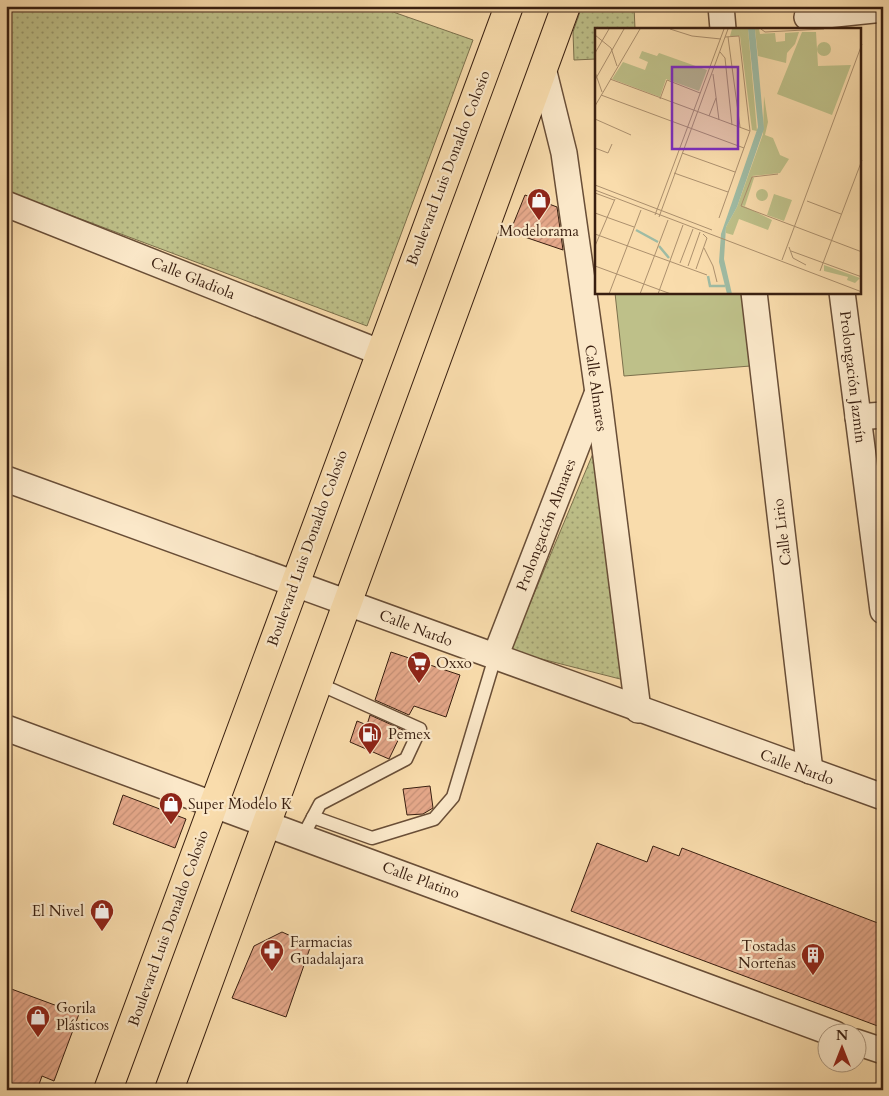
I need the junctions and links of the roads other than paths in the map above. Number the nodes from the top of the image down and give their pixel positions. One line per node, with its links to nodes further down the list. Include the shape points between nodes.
1 (509, 6): 11 (main road, Boulevard Luis Donaldo Colosio)
2 (566, 6): 7 (main road)
3 (721, 6): 6 (street)
4 (883, 9): 5 (street)
5 (807, 17)
6 (724, 28)
7 (543, 68): 12 (street, Calle Almares, via 564,153); 17 (main road)
8 (6, 204): 11 (street, Calle Gladiola)
9 (754, 294): 23 (street, Calle Lirio)
10 (842, 294): 14 (street, Prolongación Jazmín)
11 (379, 352): 16 (main road, Boulevard Luis Donaldo Colosio)
12 (598, 392): 19 (street, Prolongación Almares); 21 (street, Calle Almares)
13 (883, 415): 14 (street)
14 (858, 417): 18 (street, Prolongación Jazmín)
15 (6, 479): 16 (street, Calle Nardo)
16 (294, 582): 17 (street, Calle Nardo); 25 (main road, Boulevard Luis Donaldo Colosio)
17 (346, 602): 19 (street, Calle Nardo); 20 (main road)
18 (883, 611)
19 (495, 657): 21 (street, Calle Nardo); 27 (lane, via 454,797 434,819 372,838)
20 (317, 683): 26 (main road); 27 (lane, via 420,729 406,759 320,804)
21 (638, 710): 23 (street, Calle Nardo)
22 (6, 728): 25 (street, Calle Platino)
23 (810, 771): 24 (street, Calle Nardo)
24 (883, 797)
25 (214, 804): 26 (street, Calle Platino); 31 (main road, Boulevard Luis Donaldo Colosio)
26 (268, 823): 27 (street, Calle Platino); 32 (main road)
27 (308, 826): 28 (street, Calle Platino)
28 (816, 1027)
29 (866, 1045): 30 (street)
30 (883, 1051)
31 (108, 1090)
32 (169, 1090)

